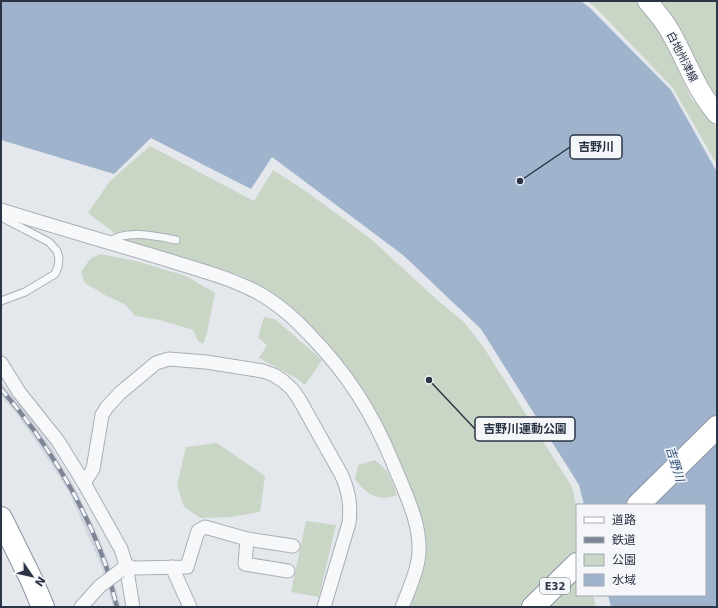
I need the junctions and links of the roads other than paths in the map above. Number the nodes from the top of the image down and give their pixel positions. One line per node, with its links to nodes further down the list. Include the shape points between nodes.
1 (647, 1): 2 (main road, 白地州津線, via 671,33 695,84)
2 (717, 114)
3 (1, 210): 6 (street)
4 (1, 217): 7 (lane, via 49,242 57,251 59,258 55,274 25,292)
5 (176, 240): 6 (lane, via 130,234 115,237)
6 (109, 242): 24 (street, via 246,286 290,314 347,377 383,441 416,527 418,561)
7 (1, 301)
8 (1, 363): 10 (street, via 19,392 58,441)
9 (717, 427): 11 (highway)
10 (84, 482): 17 (street, via 121,548); 23 (street, via 94,469 102,415 120,393 156,364 169,359 206,362 263,371 274,376 292,389 299,399 341,474 349,496 349,523)
11 (639, 504)
12 (1, 518): 19 (highway)
13 (247, 539): 14 (street); 16 (street, via 205,527 198,531 186,567); 18 (street, via 245,564)
14 (293, 546)
15 (576, 565): 25 (highway, E32)
16 (172, 567): 17 (street); 22 (street)
17 (123, 568): 20 (street, bridge, via 100,586); 21 (street)
18 (288, 571)
19 (42, 607)
20 (81, 607)
21 (132, 607)
22 (190, 607)
23 (324, 607)
24 (402, 607)
25 (533, 607)

